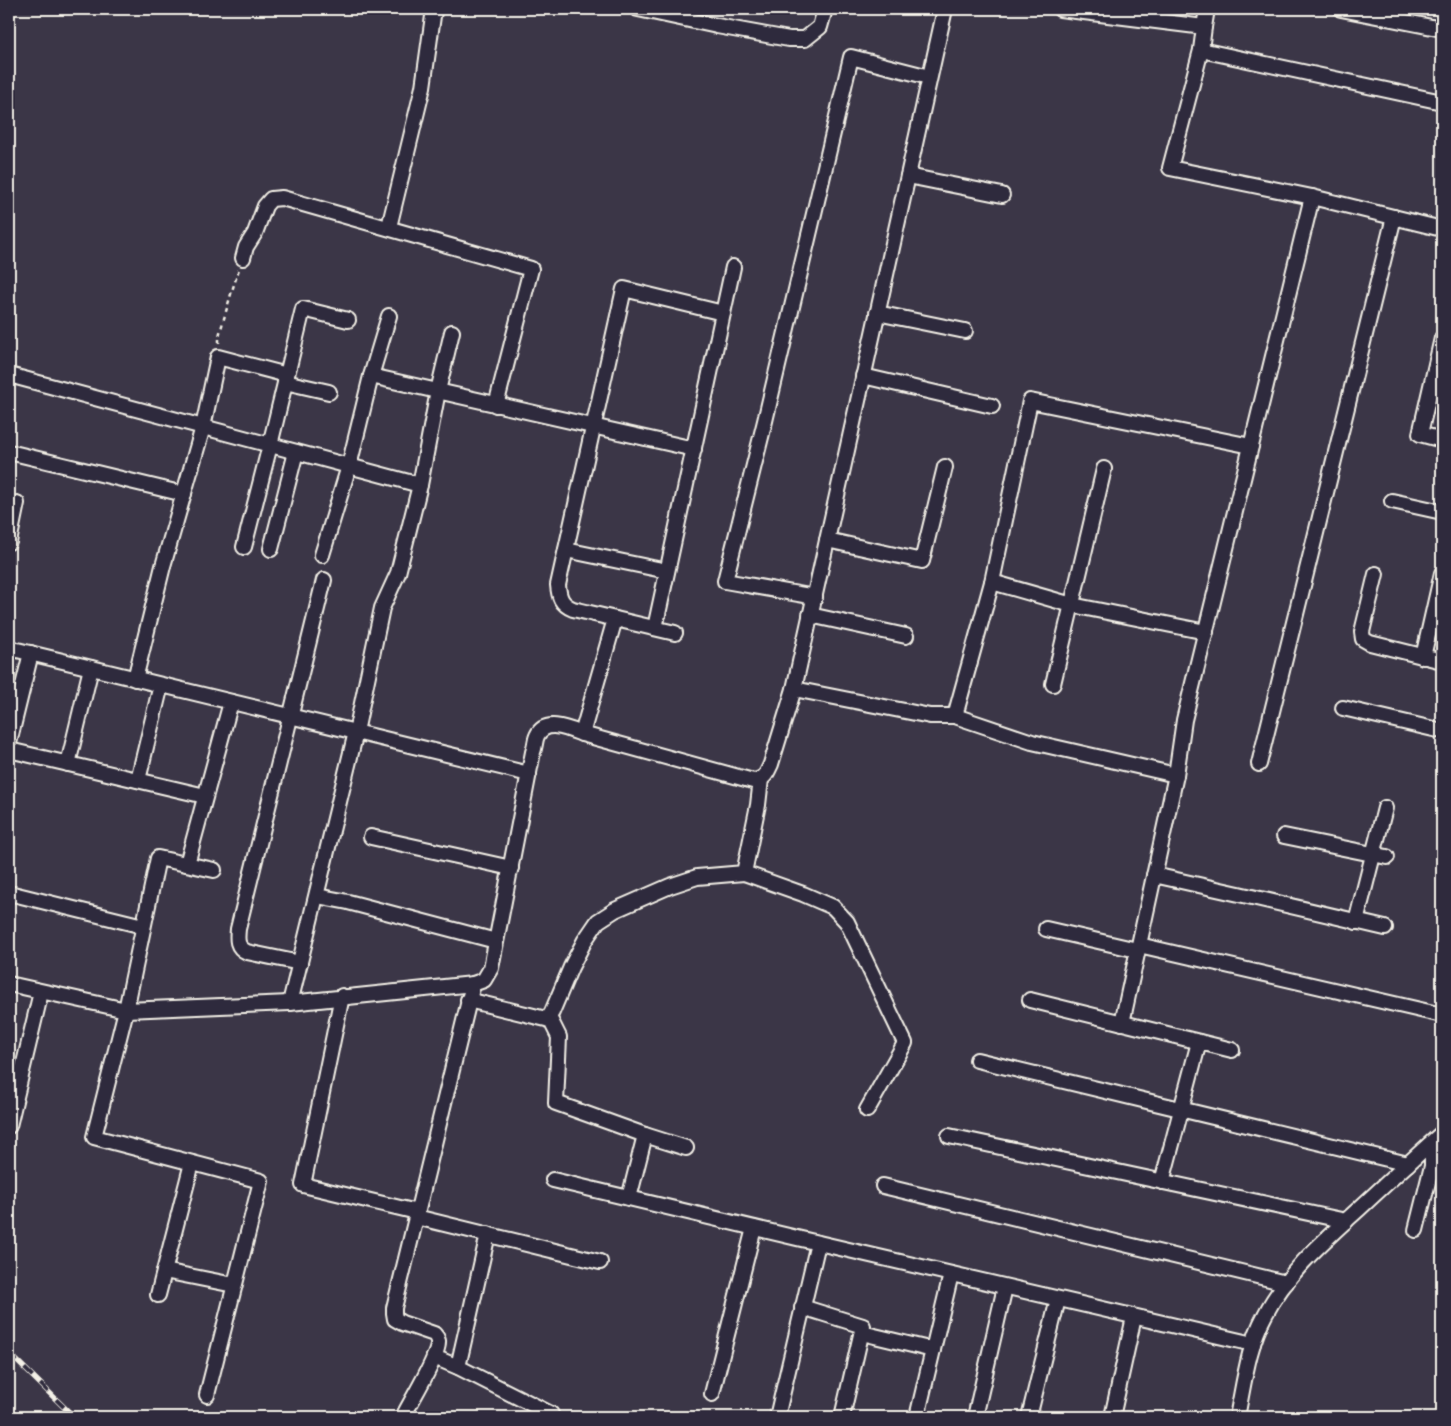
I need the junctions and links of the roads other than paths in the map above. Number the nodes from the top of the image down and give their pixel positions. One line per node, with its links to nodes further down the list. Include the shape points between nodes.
1 (435, 9): 17 (street, via 423,88)
2 (638, 9): 3 (street, via 718,26 806,39 820,27)
3 (825, 9)
4 (945, 9): 11 (street)
5 (1060, 9): 8 (street)
6 (1206, 9): 8 (street)
7 (1341, 9): 9 (street)
8 (1204, 27): 10 (street)
9 (1442, 30)
10 (1201, 50): 12 (street); 15 (street, via 1170,168)
11 (930, 77): 13 (street); 63 (street, via 851,57 725,581)
12 (1442, 102)
13 (908, 176): 14 (street); 22 (street)
14 (1002, 195)
15 (1312, 197): 16 (street); 40 (street)
16 (1394, 217): 18 (street); 90 (street)
17 (389, 227): 19 (street, via 282,198 271,199); 34 (street, via 531,269)
18 (1442, 229)
19 (243, 258)
20 (733, 267): 21 (street)
21 (723, 313): 37 (street, via 624,289); 41 (street)
22 (878, 313): 25 (street); 30 (street)
23 (389, 316): 29 (street)
24 (348, 320): 31 (street, via 303,309)
25 (966, 330)
26 (452, 332): 32 (street)
27 (1442, 338): 38 (street, via 1420,434)
28 (9, 375): 36 (street)
29 (371, 376): 32 (street); 44 (street)
30 (863, 376): 35 (street); 53 (street)
31 (286, 378): 33 (street); 36 (street, via 218,357); 39 (street)
32 (438, 391): 34 (street); 47 (street)
33 (329, 392)
34 (496, 405): 37 (street)
35 (992, 406)
36 (203, 427): 39 (street); 48 (street)
37 (593, 427): 41 (street); 56 (street)
38 (1442, 440)
39 (270, 445): 43 (street); 54 (street)
40 (1251, 446): 62 (street, via 1030,401); 68 (street)
41 (694, 449): 58 (street)
42 (9, 452): 48 (street)
43 (296, 452): 44 (street); 55 (street)
44 (349, 466): 47 (street); 57 (street)
45 (945, 467): 53 (street, via 922,561)
46 (1104, 469): 64 (street)
47 (420, 485): 85 (street, via 398,573 382,608)
48 (184, 494): 76 (street)
49 (1392, 501): 51 (street)
50 (18, 503): 52 (street)
51 (1442, 512)
52 (13, 533)
53 (827, 540): 63 (street)
54 (244, 547)
55 (271, 550)
56 (566, 550): 58 (street); 66 (street, via 558,585 561,601 573,610)
57 (322, 555)
58 (667, 571): 67 (street)
59 (1442, 572): 73 (street)
60 (1376, 574): 73 (street, via 1363,639)
61 (324, 580): 82 (street)
62 (992, 582): 64 (street); 83 (street)
63 (814, 597): 65 (street)
64 (1072, 605): 68 (street); 77 (street)
65 (810, 616): 70 (street); 79 (street)
66 (616, 619): 67 (street); 86 (street)
67 (655, 628): 69 (street)
68 (1206, 632): 92 (street, via 1184,720)
69 (675, 633)
70 (906, 636)
71 (9, 648): 72 (street)
72 (31, 653): 75 (street); 87 (street)
73 (1423, 657): 74 (street)
74 (1442, 661)
75 (91, 668): 76 (street); 89 (street)
76 (135, 679): 78 (street)
77 (1053, 684)
78 (161, 685): 80 (street); 94 (street)
79 (794, 689): 83 (street, via 930,716); 93 (street, via 771,764)
80 (231, 702): 82 (street); 95 (street)
81 (1343, 708): 84 (street)
82 (291, 716): 85 (street); 113 (street, via 237,937 242,950)
83 (955, 716): 92 (street, via 1032,742)
84 (1442, 731)
85 (356, 732): 91 (street); 106 (street)
86 (582, 734): 91 (street, via 567,728 543,728 538,734); 93 (street, via 753,781)
87 (9, 743)
88 (9, 750): 89 (street)
89 (68, 764): 94 (street)
90 (1259, 764)
91 (529, 774): 101 (street)
92 (1176, 775): 104 (street)
93 (761, 779): 103 (street)
94 (138, 780): 95 (street)
95 (205, 796): 100 (street)
96 (1385, 808): 99 (street)
97 (1284, 836): 99 (street)
98 (371, 837): 101 (street)
99 (1380, 856): 107 (street)
100 (186, 864): 102 (street); 108 (street, via 158,858)
101 (511, 868): 111 (street)
102 (214, 870)
103 (744, 873): 123 (street, via 697,877 615,910 598,921 578,953); 129 (street, via 833,907 847,922 905,1043)
104 (1154, 875): 107 (street); 112 (street)
105 (9, 893): 108 (street)
106 (316, 896): 111 (street); 113 (street)
107 (1356, 922): 109 (street)
108 (143, 926): 121 (street)
109 (1385, 928)
110 (1046, 929): 112 (street)
111 (496, 941): 115 (street, via 491,968 484,980)
112 (1138, 947): 122 (street); 124 (street)
113 (300, 963): 120 (street)
114 (9, 984): 116 (street)
115 (472, 984): 117 (street); 118 (street)
116 (41, 992): 121 (street); 130 (street)
117 (342, 996): 120 (street); 142 (street, via 303,1186)
118 (468, 1000): 123 (street, via 543,1019); 142 (street)
119 (1030, 1000): 124 (street)
120 (290, 1003): 121 (street)
121 (126, 1010): 136 (street, via 94,1137)
122 (1442, 1015)
123 (550, 1017): 132 (street, via 559,1037 556,1103)
124 (1122, 1023): 125 (street)
125 (1199, 1042): 126 (street); 128 (street)
126 (1232, 1050)
127 (977, 1060): 128 (street)
128 (1181, 1109): 137 (street); 139 (street)
129 (867, 1110)
130 (9, 1126)
131 (1442, 1133): 134 (street)
132 (645, 1135): 135 (street); 141 (street)
133 (949, 1136): 139 (street)
134 (1429, 1145): 137 (street); 145 (street, via 1432,1166)
135 (686, 1148)
136 (192, 1163): 149 (street); 152 (street, via 261,1181)
137 (1408, 1164): 143 (street)
138 (553, 1180): 141 (street)
139 (1162, 1182): 143 (street)
140 (883, 1186): 151 (street)
141 (629, 1198): 144 (street)
142 (417, 1214): 146 (street); 161 (street, via 394,1313 395,1319 402,1323 434,1334 438,1343)
143 (1346, 1220): 151 (street)
144 (754, 1228): 147 (street); 163 (street)
145 (1416, 1230)
146 (488, 1234): 148 (street); 162 (street)
147 (818, 1243): 150 (street); 156 (street)
148 (600, 1262)
149 (164, 1271): 152 (street); 154 (street)
150 (951, 1274): 153 (street); 160 (street)
151 (1286, 1283): 159 (street, via 1264,1315)
152 (234, 1285): 164 (street)
153 (1005, 1286): 155 (street); 170 (street)
154 (158, 1295)
155 (1058, 1299): 157 (street); 171 (street)
156 (802, 1307): 158 (street, via 863,1326); 167 (street)
157 (1134, 1317): 159 (street); 172 (street)
158 (862, 1333): 160 (street); 168 (street)
159 (1253, 1344): 173 (street)
160 (933, 1350): 169 (street)
161 (434, 1357): 162 (street); 166 (street)
162 (458, 1367): 165 (street)
163 (712, 1394)
164 (207, 1395)
165 (551, 1414)
166 (403, 1417)
167 (777, 1417)
168 (842, 1417)
169 (917, 1417)
170 (975, 1417)
171 (1029, 1417)
172 (1112, 1417)
173 (1237, 1417)

